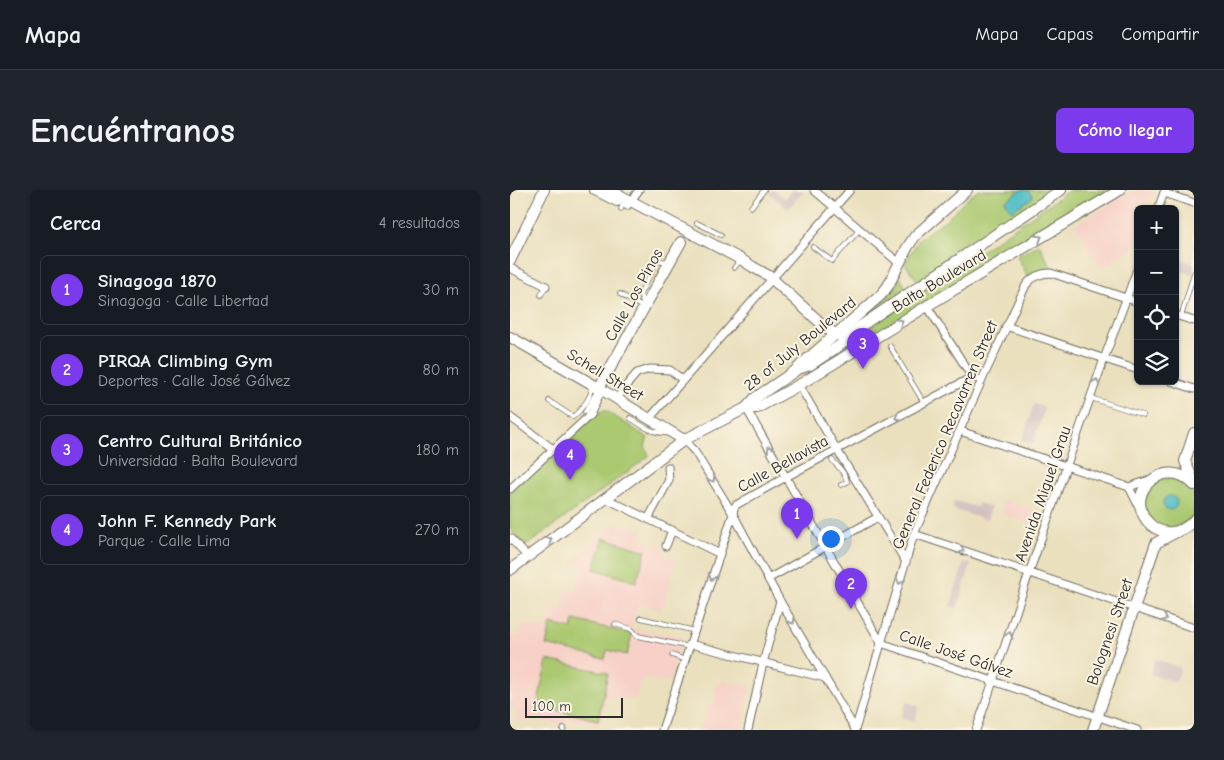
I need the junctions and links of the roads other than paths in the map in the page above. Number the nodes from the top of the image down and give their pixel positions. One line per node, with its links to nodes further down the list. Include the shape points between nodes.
1 (544, 190): 23 (main road)
2 (595, 190): 14 (main road)
3 (610, 190): 14 (main road)
4 (639, 190): 14 (street)
5 (764, 190): 16 (lane)
6 (814, 190): 17 (street)
7 (850, 190): 17 (street)
8 (1061, 190): 32 (main road)
9 (1068, 190): 48 (main road, via 838,347 810,365)
10 (1120, 190): 36 (main road, Balta Boulevard, one-way to 10)
11 (962, 191): 24 (main road, 28 of July Boulevard, via 915,236)
12 (1163, 191): 13 (street); 15 (street)
13 (1194, 203)
14 (626, 205): 18 (main road); 21 (main road, via 678,233)
15 (1159, 205)
16 (751, 207)
17 (835, 208): 19 (street); 29 (street)
18 (694, 227): 20 (lane); 26 (main road)
19 (860, 229): 22 (lane, via 832,262); 24 (street)
20 (721, 235)
21 (681, 242): 26 (main road, via 692,240 736,266); 37 (main road, Calle Los Pinos)
22 (813, 247)
23 (510, 261)
24 (899, 263): 38 (main road, 28 of July Boulevard, via 887,288)
25 (510, 268): 30 (street)
26 (753, 268): 29 (main road)
27 (1194, 273): 39 (lane)
28 (1134, 278): 34 (street, Avenida Miguel Grau)
29 (772, 279): 43 (main road); 50 (street)
30 (546, 286): 33 (lane)
31 (620, 294): 37 (lane)
32 (908, 294): 38 (main road, via 902,294 874,311); 43 (main road, via 849,334)
33 (541, 295)
34 (1127, 298): 35 (street); 42 (street, General Federico Recavarren Street, via 1051,273 1040,274 1026,285); 46 (street, Avenida Miguel Grau)
35 (1134, 301)
36 (927, 306): 49 (street); 53 (main road, Balta Boulevard, one-way to 36)
37 (644, 307): 54 (main road, Calle Los Pinos)
38 (869, 307): 43 (main road, 28 of July Boulevard)
39 (1179, 313)
40 (1179, 316): 41 (street)
41 (1194, 321)
42 (1006, 326): 46 (street); 51 (street, General Federico Recavarren Street)
43 (836, 335): 48 (main road, 28 of July Boulevard)
44 (510, 337): 54 (main road, Schell Street)
45 (890, 346): 59 (lane)
46 (1104, 359): 47 (street); 56 (street, Avenida Miguel Grau, one-way to 46)
47 (1134, 369)
48 (795, 370): 60 (main road, 28 of July Boulevard)
49 (972, 377): 51 (street); 59 (street, Calle Bellavista)
50 (683, 380): 57 (street, via 670,370 650,369 637,373); 64 (street)
51 (982, 380): 66 (street, General Federico Recavarren Street)
52 (1179, 384): 55 (street)
53 (799, 385): 60 (main road, Balta Boulevard, via 757,408); 71 (street)
54 (595, 386): 57 (main road, Schell Street); 58 (lane, via 573,417); 61 (lane); 70 (street, via 599,395 590,415)
55 (1194, 389)
56 (1091, 398): 62 (lane); 75 (street, Avenida Miguel Grau)
57 (617, 400): 64 (main road, Schell Street)
58 (549, 401)
59 (924, 403): 71 (street, Calle Bellavista, one-way to 71)
60 (746, 408): 69 (main road); 77 (street, Calle José Gálvez, one-way to 60)
61 (585, 412)
62 (1143, 415)
63 (630, 418): 67 (lane, via 650,430 662,434)
64 (649, 419): 67 (main road, Schell Street)
65 (511, 421): 70 (street)
66 (960, 431): 75 (street); 91 (street, General Federico Recavarren Street)
67 (672, 432): 69 (main road, Schell Street)
68 (1194, 433): 73 (main road)
69 (684, 440): 83 (main road); 84 (street, one-way to 84, via 695,452)
70 (553, 449): 82 (street)
71 (837, 450): 74 (street); 77 (street, Calle Bellavista)
72 (832, 460): 74 (lane)
73 (1184, 461): 78 (main road); 80 (main road)
74 (843, 467): 79 (lane, via 847,482); 86 (street)
75 (1067, 467): 81 (street); 100 (street, Avenida Miguel Grau)
76 (668, 468): 87 (street, via 669,480)
77 (786, 477): 84 (street, Calle Bellavista, via 736,505); 95 (street, Calle José Gálvez)
78 (1156, 477): 80 (main road, via 1176,474); 81 (street); 85 (main road, via 1142,493)
79 (842, 485)
80 (1194, 485)
81 (1129, 487): 85 (street)
82 (510, 489)
83 (607, 498): 87 (street); 97 (main road, one-way to 83)
84 (733, 514): 101 (street); 107 (street, Calle Bellavista, one-way to 107)
85 (1144, 516): 89 (main road, via 1160,530 1170,532); 93 (main road)
86 (878, 517): 95 (street); 98 (street)
87 (648, 519): 90 (street)
88 (1194, 520): 89 (main road)
89 (1186, 528): 93 (main road)
90 (672, 530): 94 (street); 96 (street)
91 (914, 534): 98 (street, General Federico Recavarren Street); 100 (street, one-way to 100)
92 (510, 538): 97 (street)
93 (1156, 543): 103 (main road, Bolognesi Street)
94 (666, 546)
95 (826, 546): 101 (street); 108 (street, Calle José Gálvez)
96 (716, 552)
97 (527, 556): 99 (main road)
98 (906, 562): 108 (street, General Federico Recavarren Street, one-way to 108)
99 (510, 570)
100 (1030, 573): 103 (street); 114 (street, Avenida Miguel Grau, one-way to 100)
101 (768, 579): 102 (street)
102 (780, 601): 112 (street); 113 (street, one-way to 113)
103 (1134, 608): 106 (street, one-way to 106); 115 (main road, Bolognesi Street)
104 (641, 618): 107 (lane)
105 (615, 624): 109 (lane, via 632,630 638,636)
106 (1194, 628)
107 (695, 630): 109 (street, Calle Bellavista)
108 (881, 643): 114 (street, Calle José Gálvez); 116 (street, General Federico Recavarren Street)
109 (690, 645): 111 (street, Calle Bellavista); 112 (street)
110 (672, 655): 111 (lane)
111 (685, 660): 117 (street, Calle Bellavista)
112 (764, 663): 113 (street); 118 (street)
113 (824, 678): 116 (street)
114 (994, 681): 115 (street, Calle José Gálvez); 119 (street, Avenida Miguel Grau)
115 (1097, 716): 120 (main road, Bolognesi Street); 121 (street, Calle José Gálvez)
116 (855, 729)
117 (662, 730)
118 (748, 730)
119 (976, 730)
120 (1093, 730)
121 (1137, 730)

